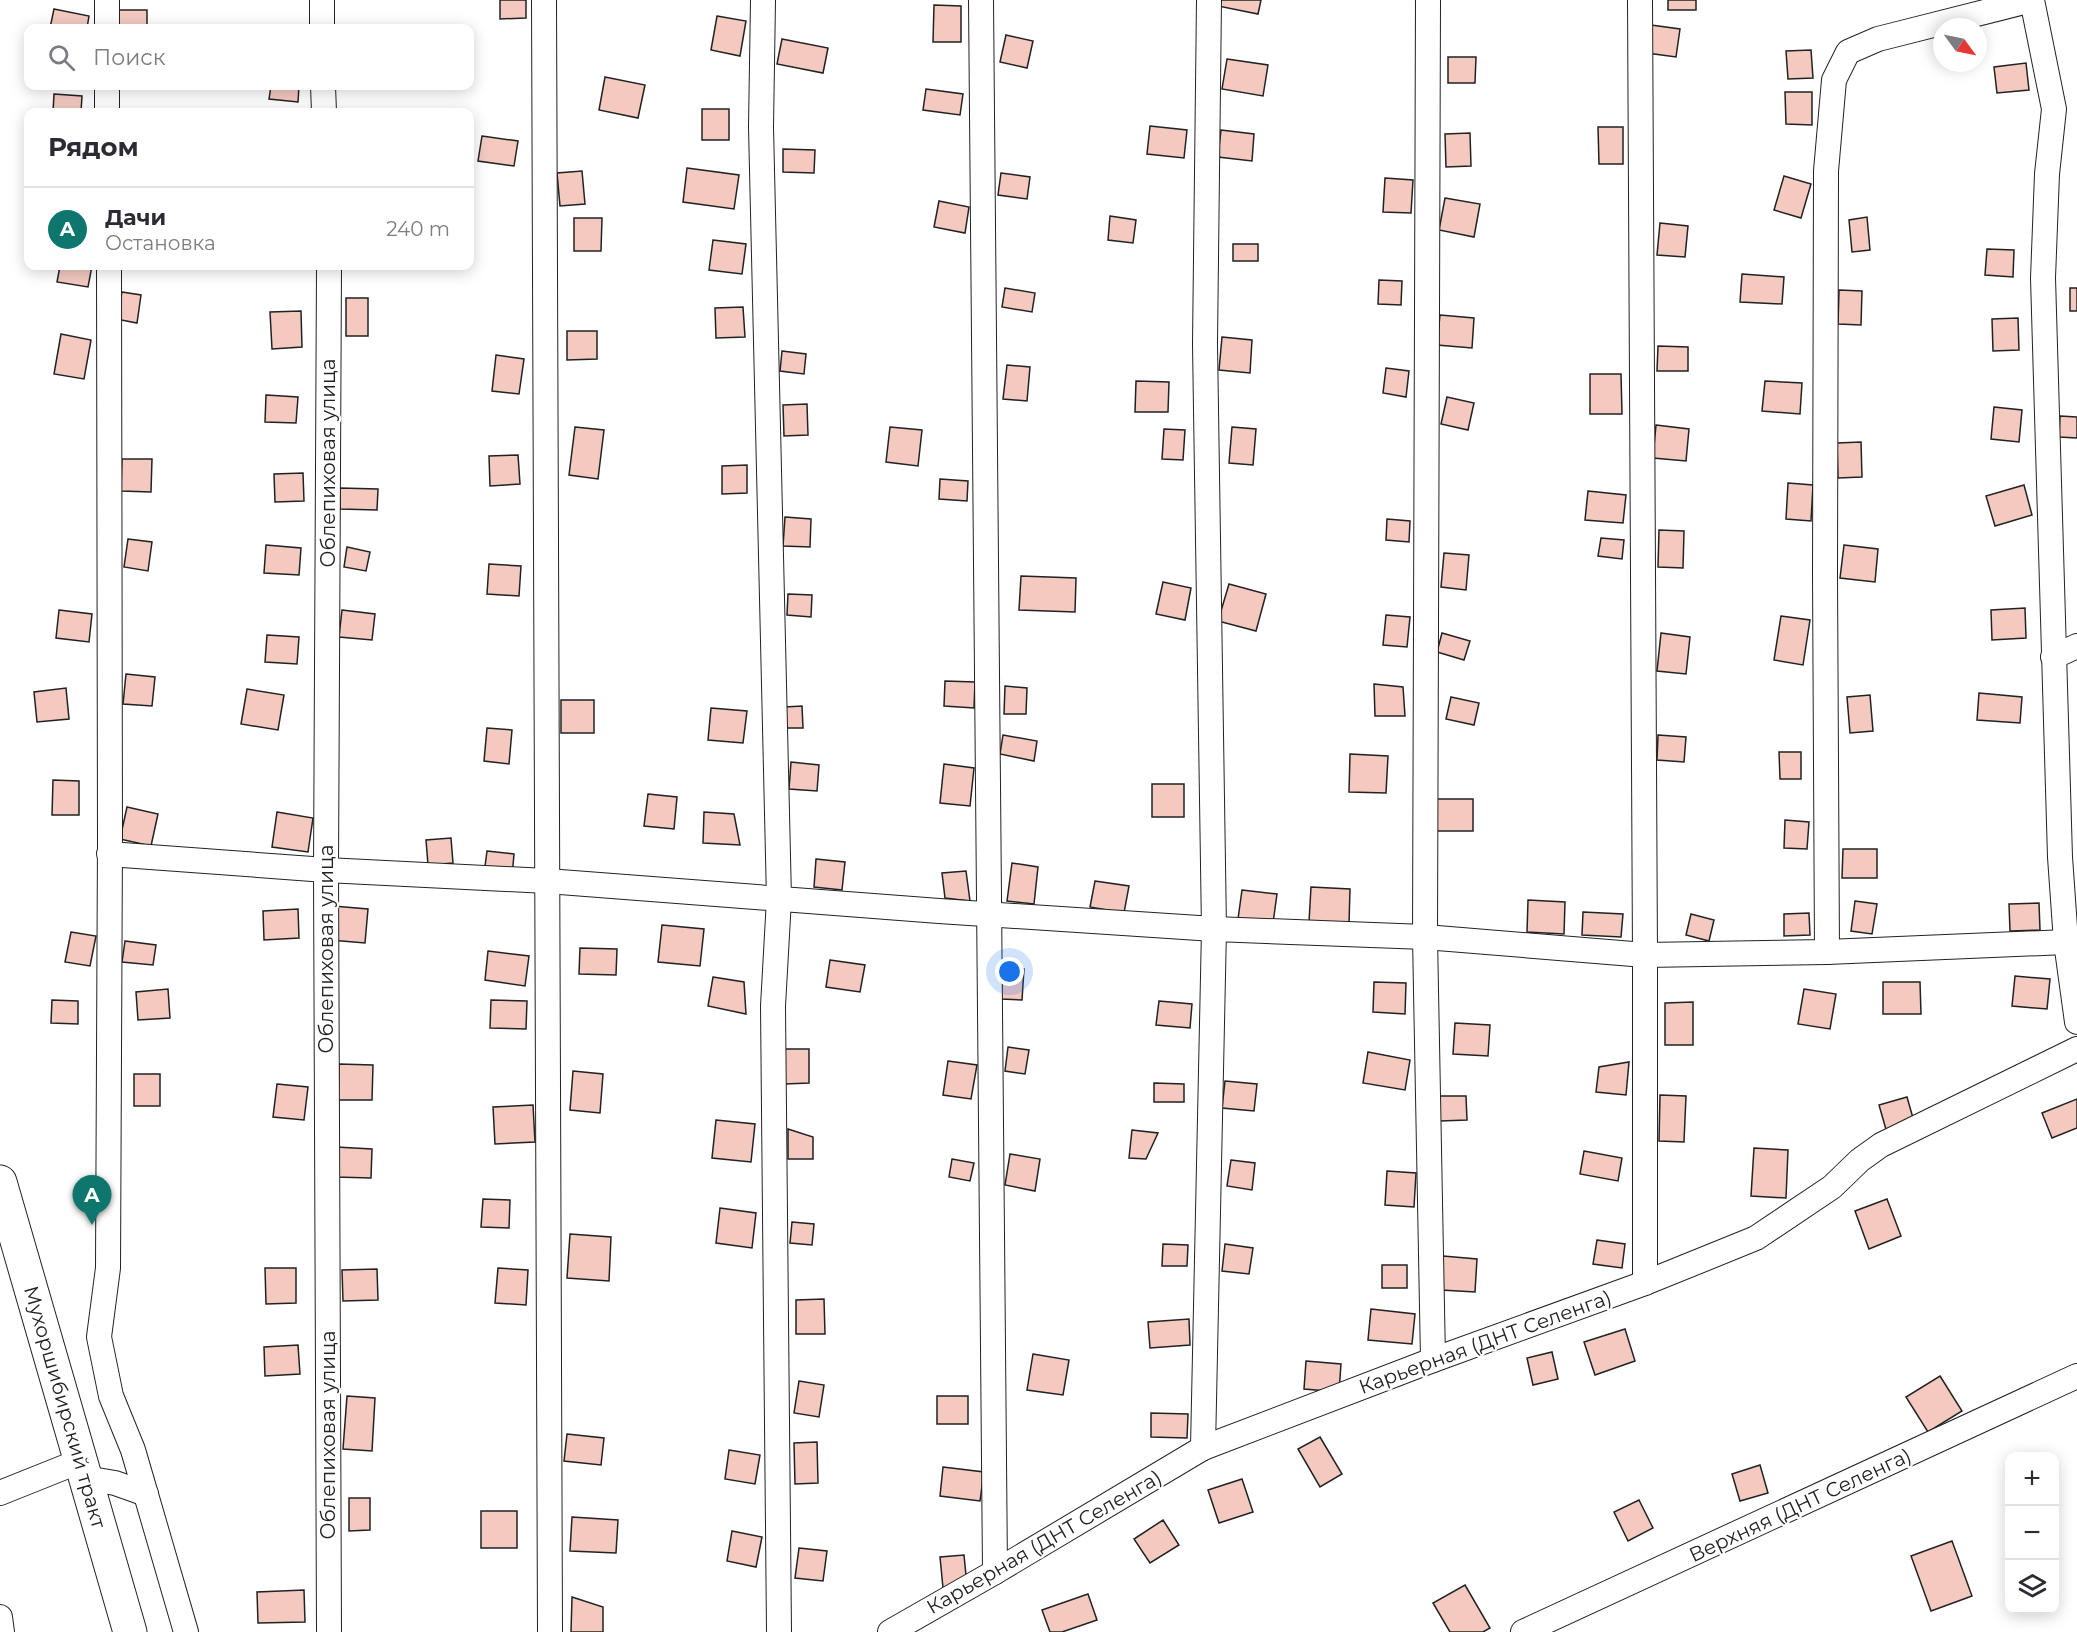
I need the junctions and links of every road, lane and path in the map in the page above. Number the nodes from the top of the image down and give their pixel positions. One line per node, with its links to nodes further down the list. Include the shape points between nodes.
1 (106, 0): 10 (street)
2 (322, 0): 11 (street)
3 (544, 0): 23 (street)
4 (763, 0): 24 (street, via 761,127)
5 (981, 0): 25 (street)
6 (1209, 0): 26 (street, via 1205,344)
7 (1428, 0): 27 (street)
8 (1640, 0): 30 (street)
9 (2032, 0): 19 (street, via 2054,109 2043,278); 29 (street, via 1878,39 1848,52 1834,80 1826,171)
10 (107, 24)
11 (322, 24)
12 (107, 90): 14 (street)
13 (323, 90): 15 (street)
14 (107, 108)
15 (324, 108)
16 (109, 270): 21 (street)
17 (329, 270): 22 (street, Облепиховая улица)
18 (2077, 646): 19 (street)
19 (2054, 657): 20 (street)
20 (2068, 853): 28 (street)
21 (110, 854): 22 (street); 40 (street, via 108,1268 99,1337 111,1396)
22 (326, 870): 23 (street); 46 (street, Облепиховая улица)
23 (548, 881): 24 (street); 47 (street)
24 (779, 899): 25 (street); 48 (street, via 773,1006)
25 (990, 914): 26 (street); 41 (street)
26 (1214, 929): 27 (street); 37 (street)
27 (1425, 937): 30 (street); 35 (street)
28 (2066, 942): 29 (street); 31 (street)
29 (1827, 952): 30 (street)
30 (1645, 955): 34 (street)
31 (2077, 1022)
32 (2077, 1049): 34 (street, Карьерная (ДНТ Селенга), via 1881,1145 1832,1187 1756,1238)
33 (0, 1182): 38 (main road, Мухоршибирский тракт)
34 (1645, 1282): 35 (street, Карьерная (ДНТ Селенга))
35 (1433, 1360): 37 (street, Карьерная (ДНТ Селенга))
36 (2077, 1376): 50 (street, Верхняя (ДНТ Селенга))
37 (1203, 1448): 41 (street, Карьерная (ДНТ Селенга))
38 (83, 1469): 39 (street); 40 (street); 44 (main road, Мухоршибирский тракт)
39 (0, 1493)
40 (146, 1494): 45 (street)
41 (995, 1572): 49 (street, Карьерная (ДНТ Селенга))
42 (0, 1617): 43 (street)
43 (2, 1632)
44 (130, 1632)
45 (186, 1632)
46 (329, 1632)
47 (550, 1632)
48 (779, 1632)
49 (890, 1632)
50 (1523, 1632)

